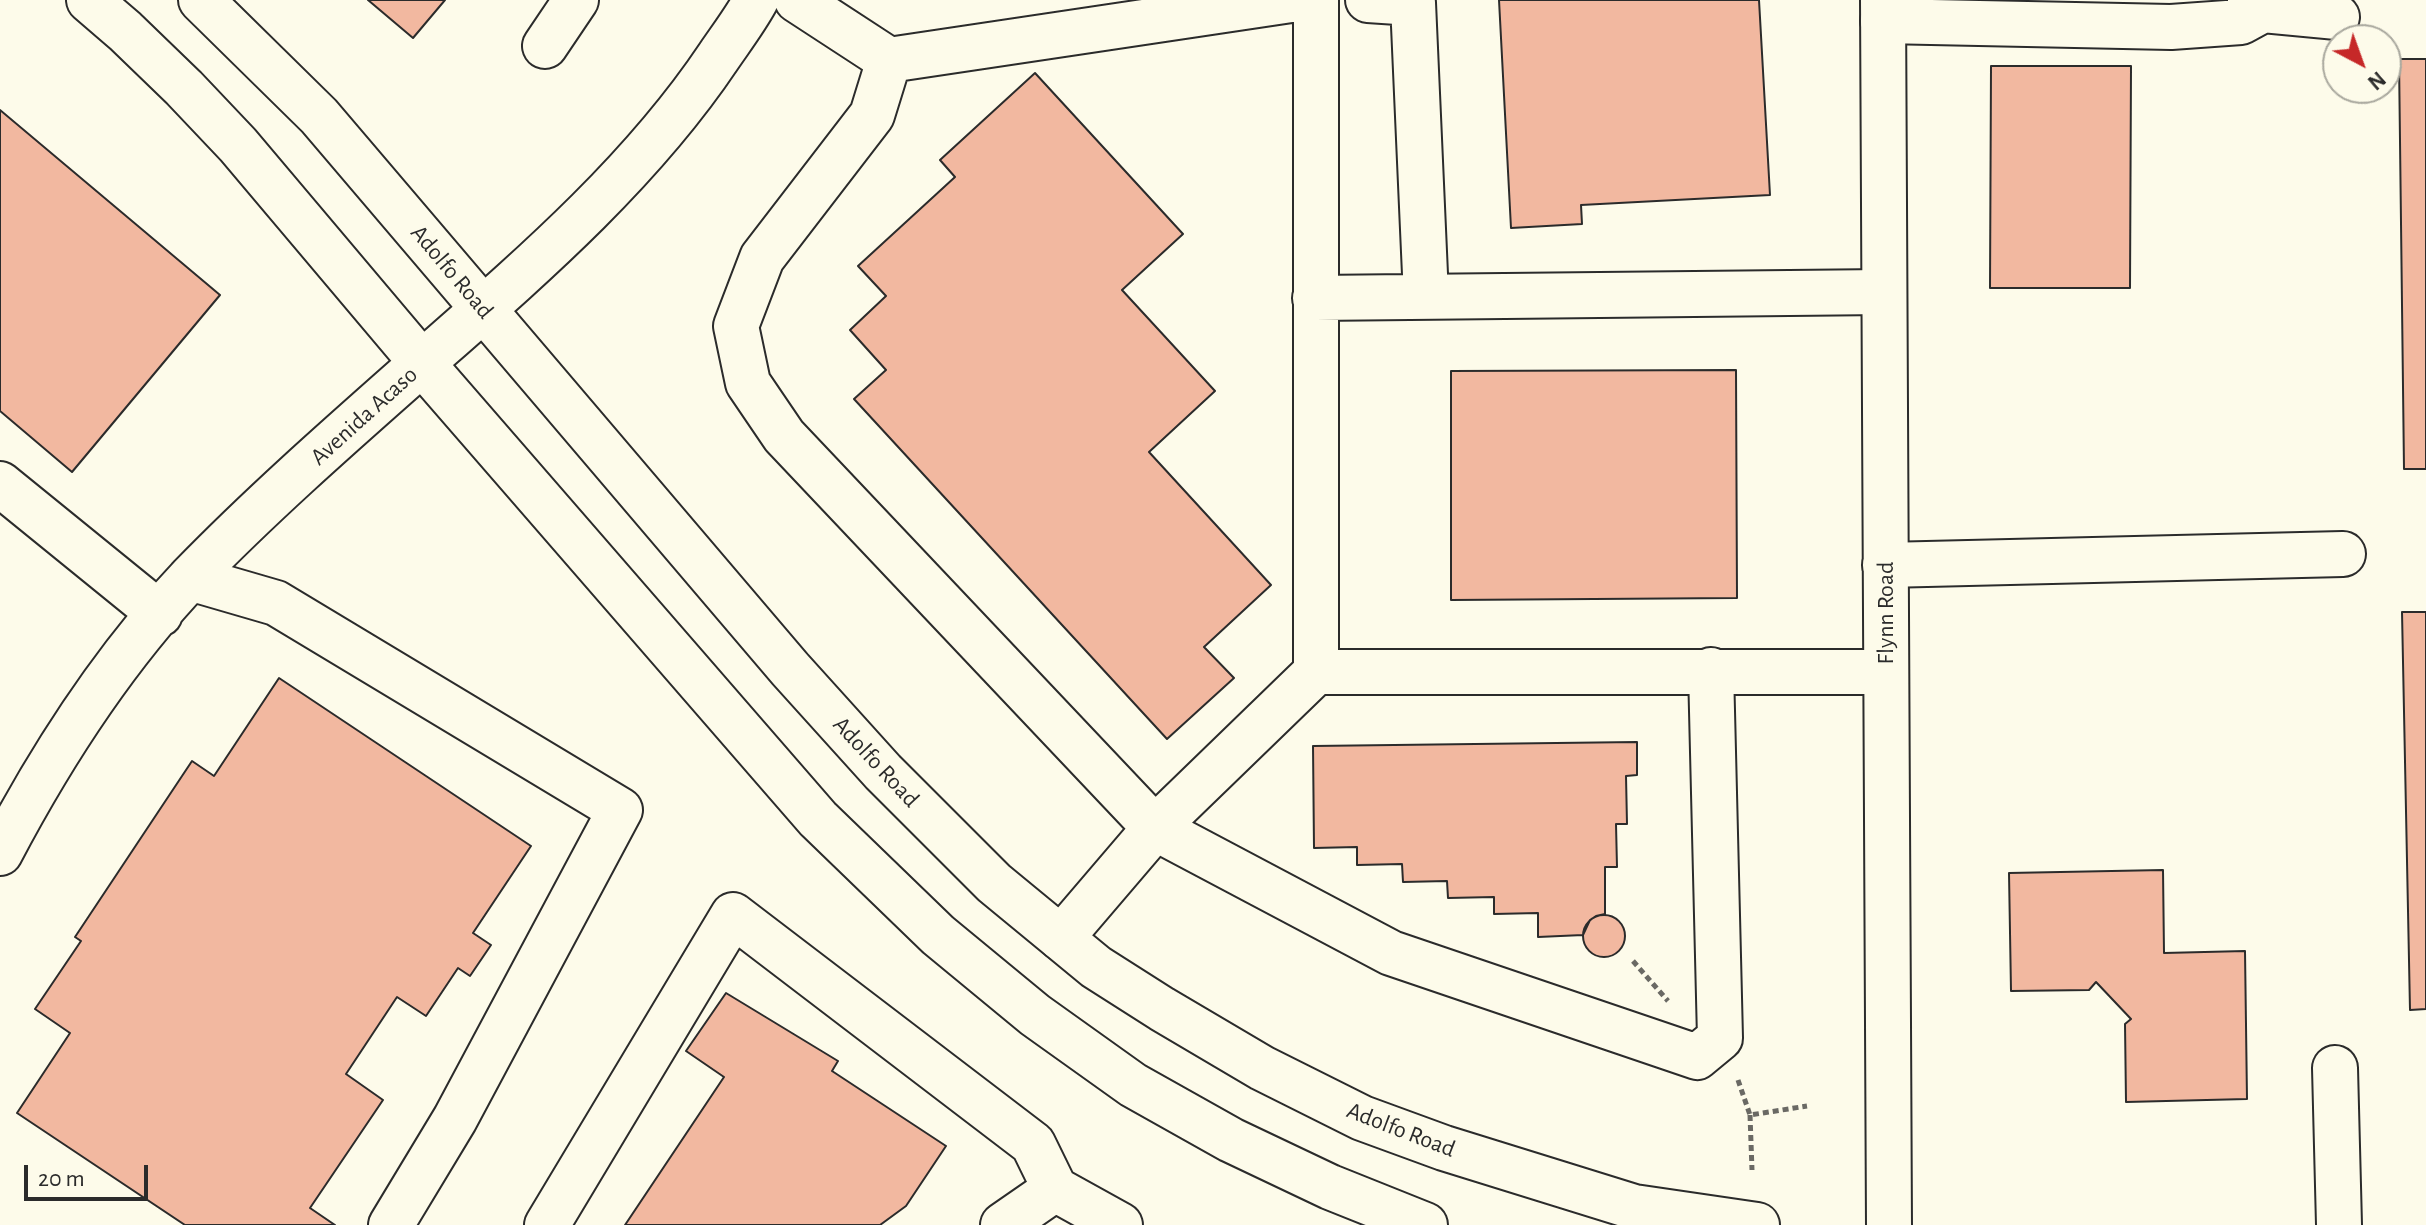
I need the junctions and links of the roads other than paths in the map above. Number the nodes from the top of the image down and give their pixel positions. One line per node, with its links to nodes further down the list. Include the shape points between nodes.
1 (89, 0): 18 (main road, via 238,145)
2 (201, 0): 17 (main road, Adolfo Road, via 319,116)
3 (576, 0): 12 (main road)
4 (756, 0): 17 (main road, Avenida Acaso, via 694,93 630,170)
5 (797, 0): 13 (main road)
6 (1291, 0): 13 (main road)
7 (1316, 0): 16 (main road)
8 (1368, 0): 15 (main road, via 1413,3)
9 (2256, 5): 10 (main road, via 2241,22 2171,27); 11 (main road)
10 (1883, 11): 14 (main road, Flynn Road)
11 (2337, 17)
12 (545, 46)
13 (889, 60): 27 (main road, via 872,115 762,258 736,326 748,383 784,436)
14 (1884, 292): 15 (main road); 21 (main road, Flynn Road)
15 (1426, 297): 16 (main road)
16 (1315, 298): 25 (main road)
17 (484, 310): 18 (main road, Avenida Acaso); 29 (main road, Adolfo Road, via 883,772 994,883)
18 (422, 363): 22 (main road, Avenida Acaso); 36 (main road, via 818,819 938,935 1035,1015 1133,1085 1231,1140)
19 (0, 484): 23 (main road)
20 (2343, 554): 21 (main road)
21 (1885, 565): 26 (main road, Flynn Road)
22 (190, 578): 23 (main road, Avenida Acaso); 32 (main road, via 276,603 620,810 455,1119)
23 (160, 614): 28 (main road, Avenida Acaso, via 58,749)
24 (1711, 670): 25 (main road); 26 (main road); 27 (main road, via 1720,1038 1697,1057 1391,953)
25 (1316, 672): 27 (main road)
26 (1886, 672): 38 (main road, Flynn Road)
27 (1155, 828): 29 (main road)
28 (0, 853)
29 (1061, 938): 37 (main road, Adolfo Road, via 1162,1009 1362,1118 1634,1207)
30 (2335, 1068): 39 (main road)
31 (1055, 1189): 33 (main road, via 1033,1144 733,915); 34 (main road); 35 (main road)
32 (391, 1225)
33 (547, 1225)
34 (1003, 1225)
35 (1120, 1225)
36 (1425, 1225)
37 (1757, 1225)
38 (1889, 1225)
39 (2339, 1225)

